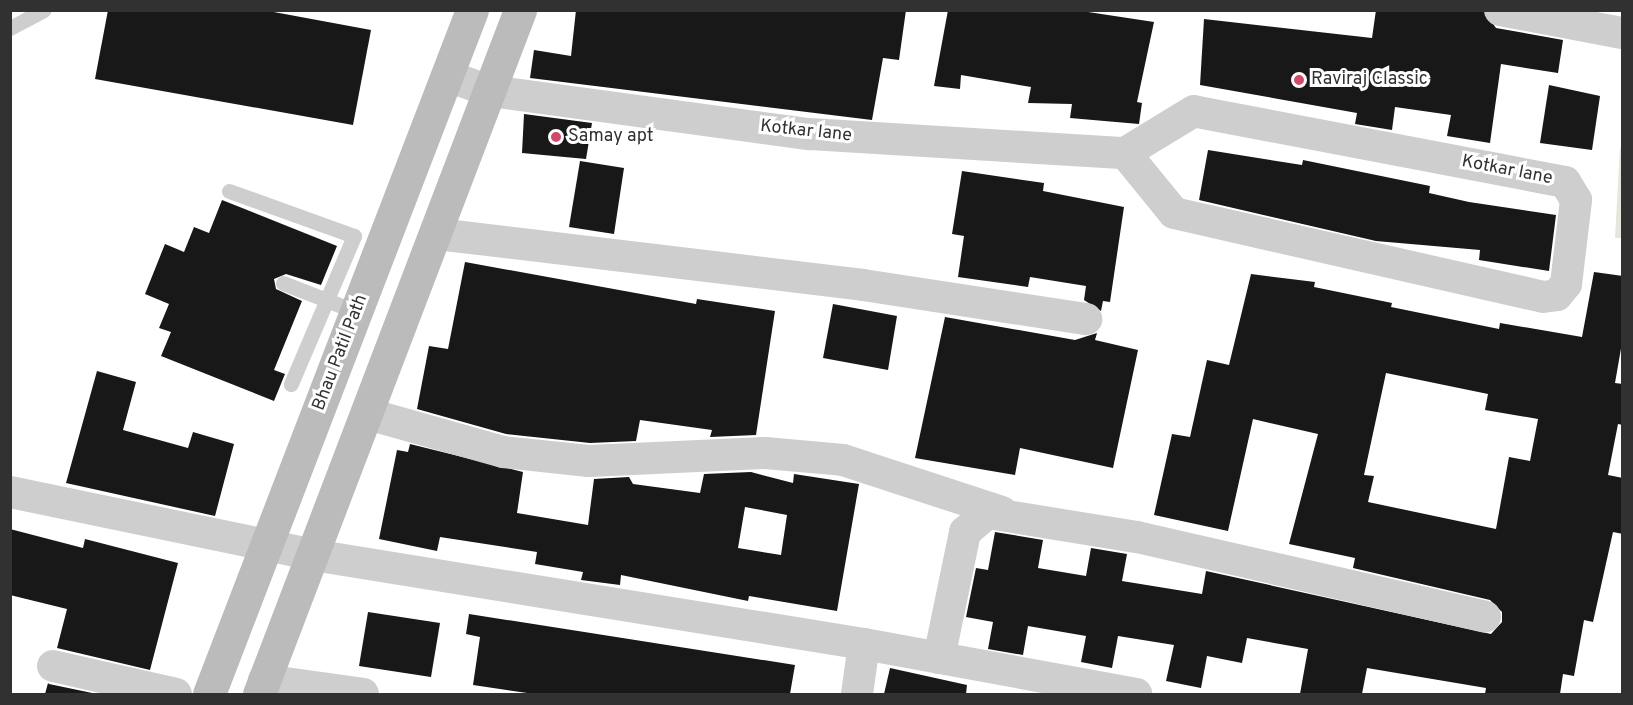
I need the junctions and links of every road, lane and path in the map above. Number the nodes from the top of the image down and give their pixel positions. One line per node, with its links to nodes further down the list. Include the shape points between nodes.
1 (44, 10): 5 (lane)
2 (472, 10): 7 (main road, Bhau Patil Path)
3 (520, 10): 8 (main road)
4 (1500, 10): 6 (street)
5 (10, 28)
6 (1623, 33)
7 (447, 76): 8 (street, Kotkar lane); 14 (main road, Bhau Patil Path)
8 (490, 91): 9 (street, Kotkar lane, via 810,134); 11 (main road)
9 (1125, 153): 9 (street, Kotkar lane, via 1174,213 1543,297 1557,295 1566,284 1576,200 1565,182 1194,111)
10 (229, 191): 13 (lane, via 354,236)
11 (437, 234): 15 (street, via 863,285); 17 (main road)
12 (283, 283): 13 (lane)
13 (325, 299): 14 (lane); 16 (lane)
14 (357, 312): 20 (main road, Bhau Patil Path)
15 (1086, 319)
16 (291, 384)
17 (368, 414): 19 (street, via 503,452 589,461 755,453 843,460); 21 (main road)
18 (10, 492): 20 (street)
19 (1002, 512): 22 (street, via 1137,537); 24 (street, via 978,516 965,532)
20 (267, 547): 21 (street); 28 (main road, Bhau Patil Path)
21 (313, 555): 23 (street); 26 (main road)
22 (1485, 617)
23 (864, 644): 24 (street); 30 (street)
24 (939, 658): 31 (street)
25 (53, 666): 27 (street)
26 (261, 687): 29 (street)
27 (176, 694)
28 (209, 694)
29 (363, 694)
30 (858, 694)
31 (1136, 694)

